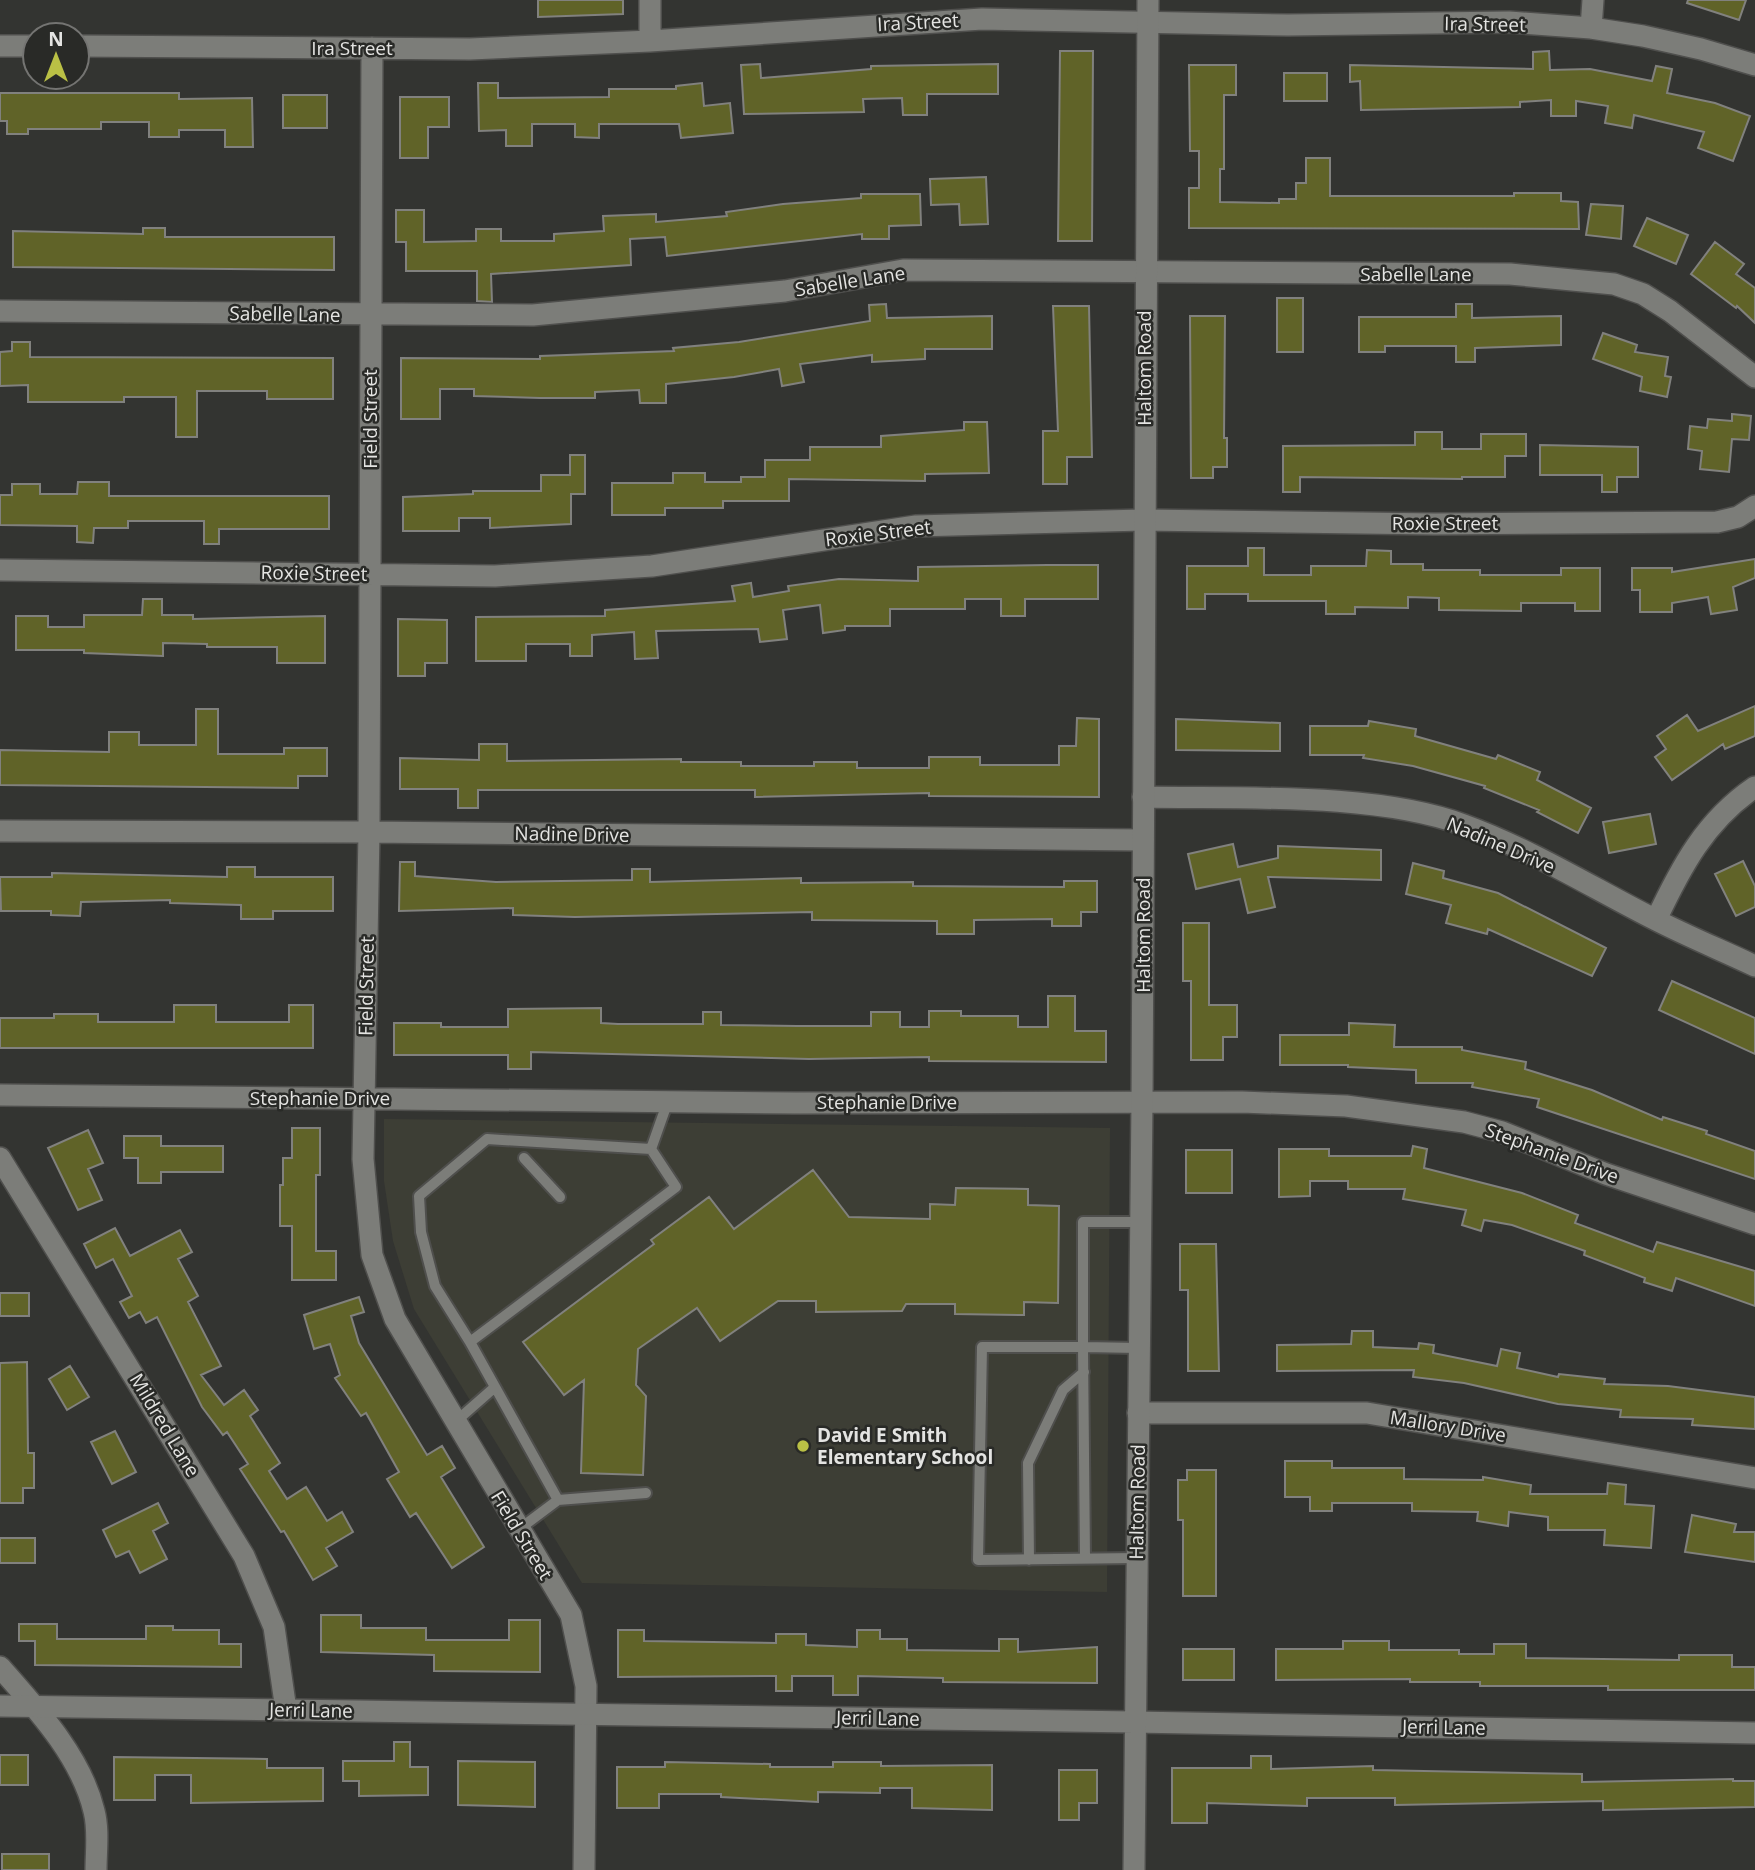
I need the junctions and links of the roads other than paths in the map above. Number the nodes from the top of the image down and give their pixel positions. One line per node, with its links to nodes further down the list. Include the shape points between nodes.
1 (650, 0): 6 (street)
2 (1148, 0): 4 (street, Haltom Road)
3 (1593, 0): 5 (street)
4 (1147, 22): 5 (street, Ira Street, via 1509,22); 6 (street, Ira Street, via 982,19); 12 (street, Haltom Road)
5 (1591, 28): 11 (street, Ira Street, via 1701,49)
6 (650, 41): 10 (street, Ira Street)
7 (0, 46): 8 (street)
8 (21, 46)
9 (91, 46): 10 (street, Ira Street)
10 (372, 48): 14 (street, Field Street)
11 (1755, 65)
12 (1145, 270): 14 (street, Sabelle Lane, via 903,270 785,291 533,315); 15 (street, Sabelle Lane, via 1510,274 1614,284 1670,311); 17 (street, Haltom Road)
13 (0, 311): 14 (street, Sabelle Lane)
14 (371, 314): 19 (street, Field Street)
15 (1755, 377)
16 (1755, 506): 17 (street, Roxie Street, via 1738,517 1717,522)
17 (1143, 520): 19 (street, Roxie Street, via 916,526 652,566 495,576); 21 (street, Haltom Road)
18 (0, 570): 19 (street, Roxie Street)
19 (370, 573): 23 (street, Field Street)
20 (1755, 787): 25 (street, via 1707,827)
21 (1143, 797): 24 (street, Haltom Road); 25 (street, Nadine Drive, via 1319,801 1397,808 1462,824 1546,861)
22 (0, 831): 23 (street, Nadine Drive)
23 (369, 832): 24 (street, Nadine Drive); 28 (street, Field Street)
24 (1143, 841): 30 (street, Haltom Road)
25 (1656, 920): 26 (street, Nadine Drive)
26 (1755, 966)
27 (0, 1095): 28 (street, Stephanie Drive)
28 (364, 1098): 29 (street, Stephanie Drive); 43 (street, Field Street, via 365,1210 372,1255 395,1320)
29 (668, 1101): 30 (street, Stephanie Drive); 31 (lane)
30 (1142, 1102): 35 (street, Haltom Road); 36 (street, Stephanie Drive, via 1346,1106 1464,1122)
31 (651, 1149): 37 (lane, via 676,1187); 37 (lane, via 487,1139 419,1196 421,1232 435,1286)
32 (0, 1158): 54 (street, Mildred Lane, via 244,1556 274,1627)
33 (524, 1158): 34 (lane)
34 (560, 1196)
35 (1141, 1222): 38 (lane, via 1083,1222); 39 (street, Haltom Road)
36 (1755, 1224)
37 (470, 1342): 41 (lane)
38 (1083, 1347): 39 (lane); 40 (lane); 50 (lane, via 982,1347 978,1560)
39 (1139, 1348): 42 (street, Haltom Road)
40 (1084, 1372): 49 (lane); 50 (lane, via 1063,1390 1028,1463)
41 (495, 1387): 43 (lane); 46 (lane)
42 (1139, 1413): 44 (street, Mallory Drive, via 1367,1413); 48 (street, Haltom Road)
43 (454, 1423): 47 (street, Field Street)
44 (1755, 1478)
45 (646, 1493): 46 (lane)
46 (558, 1500): 47 (lane)
47 (518, 1530): 55 (street, Field Street, via 571,1615 586,1686)
48 (1137, 1558): 49 (lane); 56 (street, Haltom Road)
49 (1085, 1559): 50 (lane)
50 (1029, 1560)
51 (0, 1667): 53 (street)
52 (0, 1706): 53 (street, Jerri Lane)
53 (35, 1706): 54 (street, Jerri Lane); 58 (street, via 79,1770 94,1811)
54 (286, 1710): 55 (street, Jerri Lane)
55 (586, 1714): 56 (street, Jerri Lane); 59 (street, Field Street)
56 (1134, 1722): 57 (street, Jerri Lane); 60 (street, Haltom Road)
57 (1755, 1733)
58 (96, 1870)
59 (584, 1870)
60 (1134, 1870)

